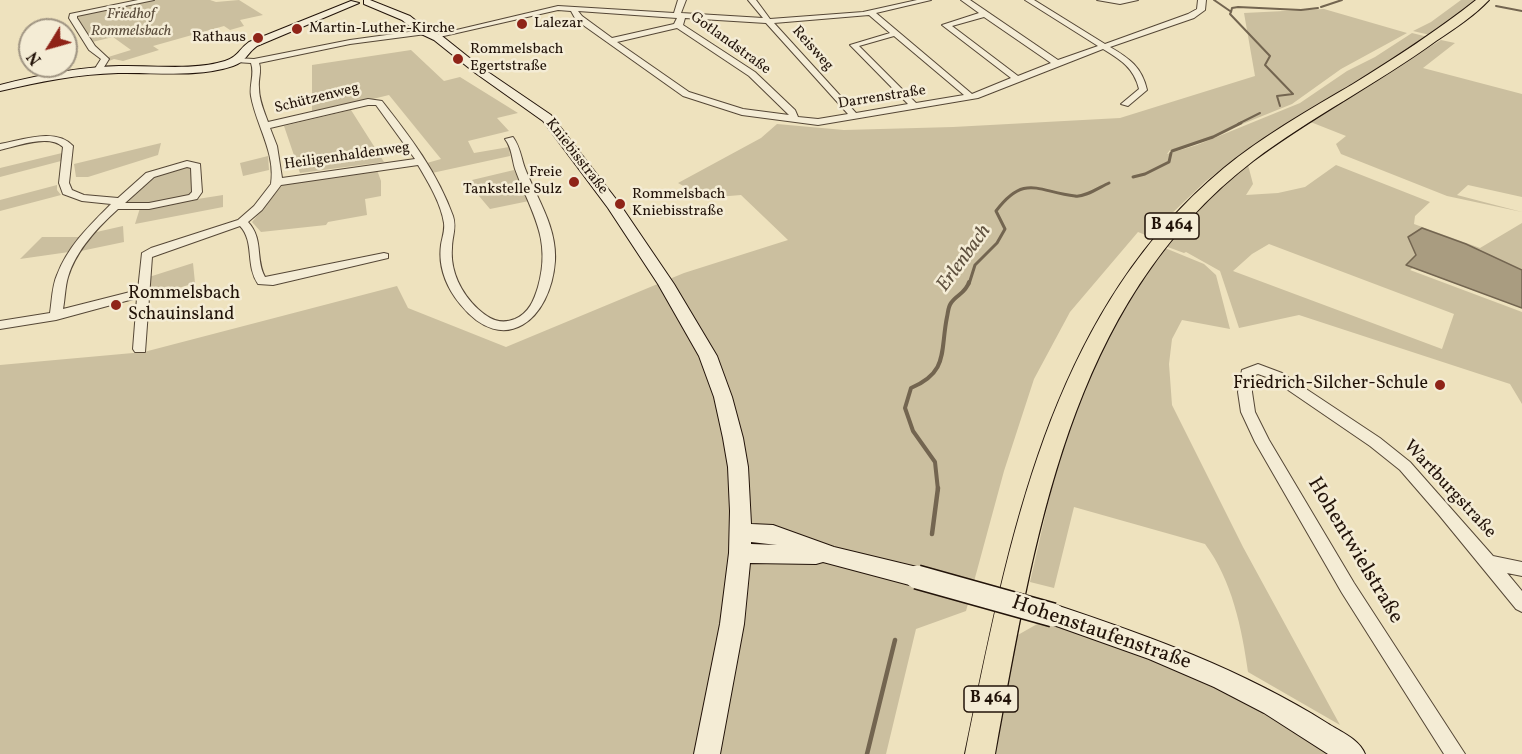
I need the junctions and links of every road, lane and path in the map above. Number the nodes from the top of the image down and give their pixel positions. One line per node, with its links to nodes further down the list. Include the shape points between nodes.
1 (150, 0): 29 (street, via 74,14 88,43 105,59)
2 (549, 0): 15 (street)
3 (682, 0): 19 (street)
4 (752, 0): 20 (street, Reisweg)
5 (927, 0): 17 (street)
6 (965, 0): 18 (street)
7 (1047, 0): 14 (street)
8 (1101, 0): 9 (street)
9 (1134, 0)
10 (1202, 0): 25 (street, Darrenstraße, via 1202,8 1195,15)
11 (1483, 0): 55 (main road, B 464, via 1449,28 1230,171 1182,214 1130,279 1086,356 1049,451 1017,575)
12 (352, 1): 13 (street); 26 (street, via 253,44)
13 (370, 1): 21 (street, Kniebisstraße, via 406,18)
14 (1032, 2): 25 (street)
15 (563, 8): 16 (street); 23 (street)
16 (573, 9): 19 (street); 24 (street, Darrenstraße, via 579,18)
17 (871, 13): 20 (street); 22 (street)
18 (985, 15): 28 (street); 30 (street, via 945,25)
19 (679, 18): 20 (street); 24 (street); 36 (street, Gotlandstraße, via 752,74 792,112)
20 (768, 21): 35 (street, Reisweg)
21 (423, 32): 23 (street, Kniebisstraße); 27 (street)
22 (897, 33): 32 (street); 34 (street, via 854,45)
23 (435, 36): 50 (street, Kniebisstraße, via 484,75 537,109 553,125 602,188 686,315 708,356 727,411 738,467)
24 (611, 41): 36 (street, Darrenstraße, via 686,94 734,110)
25 (1104, 47): 28 (street, Darrenstraße); 33 (street, via 1131,63 1144,88)
26 (239, 60): 27 (street); 29 (street, via 202,68)
27 (254, 61): 37 (street, via 254,88)
28 (1057, 63): 30 (street, Darrenstraße)
29 (98, 70): 31 (street)
30 (1017, 79): 32 (street, Darrenstraße)
31 (0, 88)
32 (971, 97): 34 (street, Darrenstraße)
33 (1125, 104)
34 (914, 106): 35 (street, Darrenstraße)
35 (854, 116): 36 (street, Darrenstraße, via 818,122)
36 (795, 120)
37 (265, 126): 40 (street, Schützenweg, via 375,101); 41 (street)
38 (510, 139): 40 (street, via 545,222 550,250 537,307 513,324 485,321 453,284 446,256 449,220)
39 (0, 147): 42 (street, via 40,139 62,140 68,146 64,187 67,192)
40 (422, 161): 41 (street, Heiligenhaldenweg)
41 (277, 182): 43 (street)
42 (117, 203): 42 (street, via 154,173 187,164 196,166 197,192 190,199 149,206); 46 (street, via 90,230 69,261 60,282)
43 (242, 222): 44 (street, via 253,233 262,281); 45 (street, via 149,253 144,258)
44 (384, 256)
45 (142, 293): 46 (street); 48 (street)
46 (56, 316): 47 (street)
47 (0, 325)
48 (140, 349)
49 (1258, 369): 51 (street, Wartburgstraße, via 1287,382 1396,459); 57 (street, Hohentwielstraße, via 1247,373 1245,392 1248,412 1262,442 1348,588)
50 (740, 542): 54 (street, Kniebisstraße, via 732,624); 56 (street, Hohenstaufenstraße, bridge, via 833,556 917,577 1053,615 1162,652 1248,691)
51 (1490, 563): 52 (street, Wartburgstraße); 53 (street, Wartburgstraße)
52 (1522, 569)
53 (1522, 604)
54 (707, 754)
55 (980, 754)
56 (1352, 754)
57 (1455, 754)

